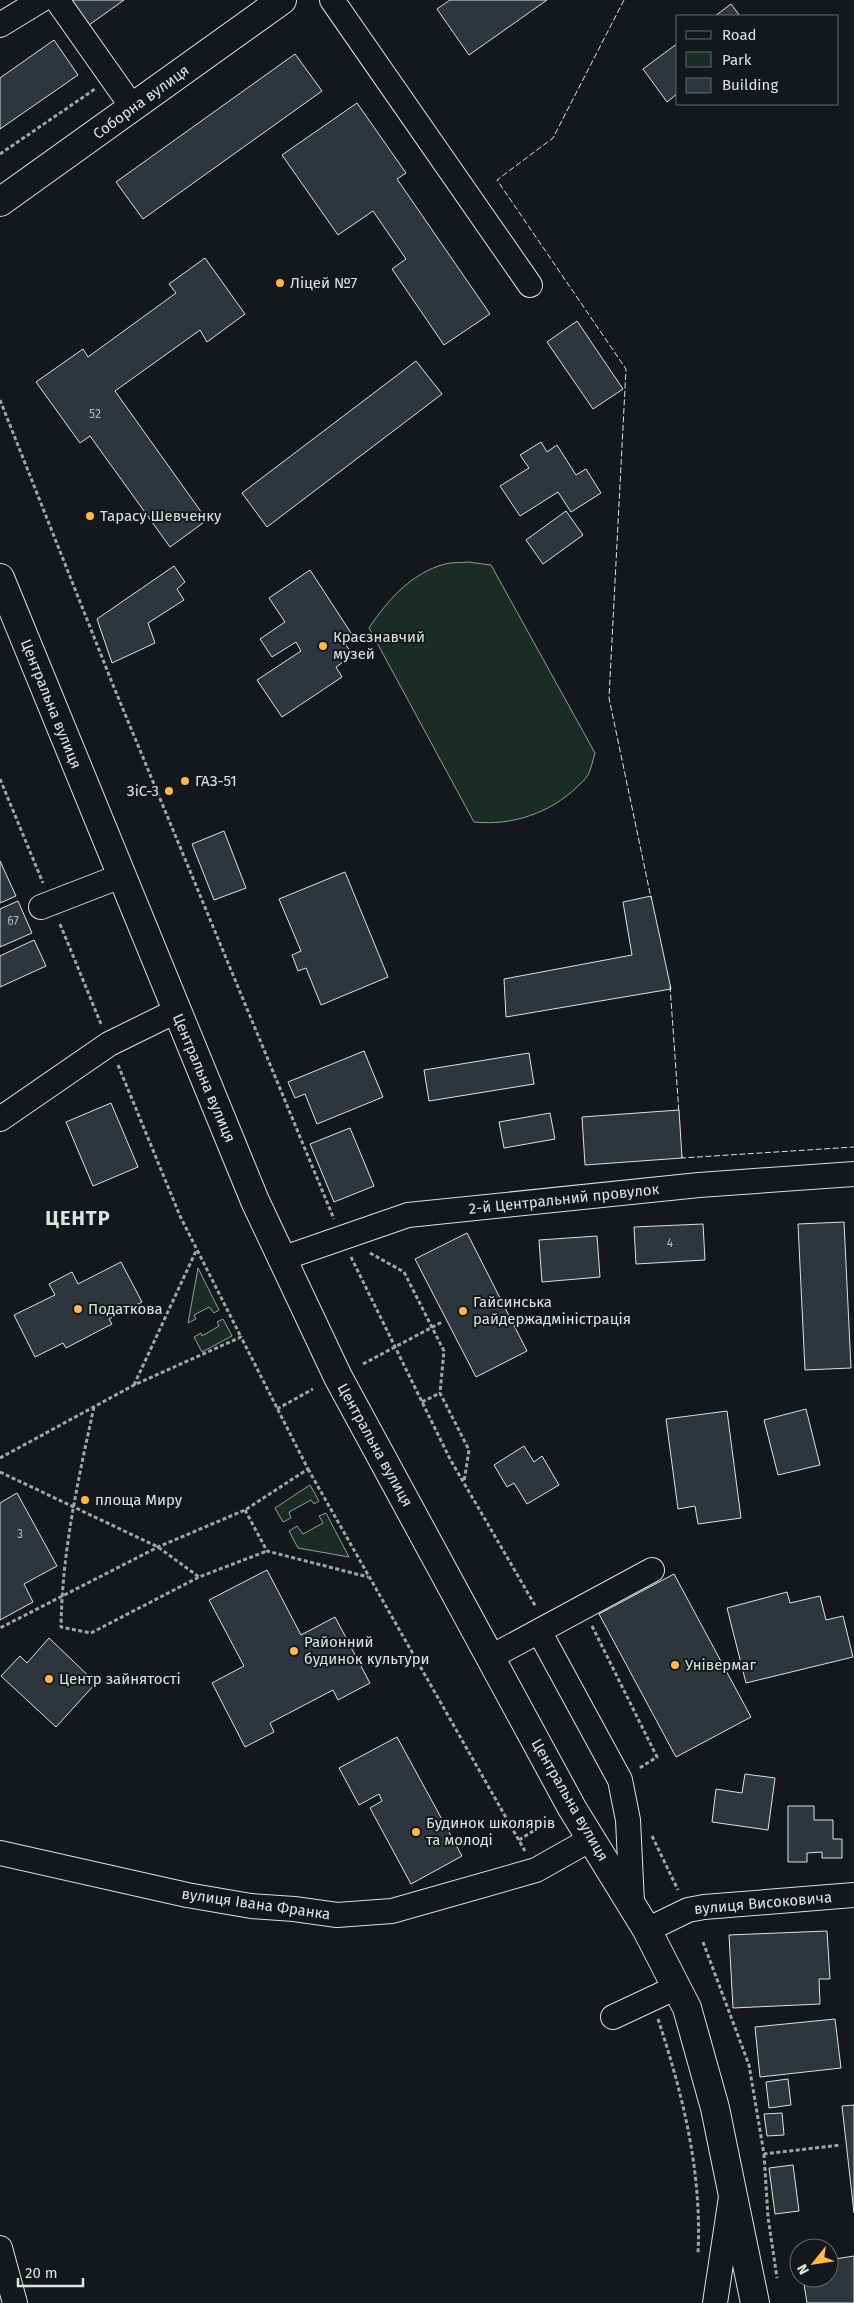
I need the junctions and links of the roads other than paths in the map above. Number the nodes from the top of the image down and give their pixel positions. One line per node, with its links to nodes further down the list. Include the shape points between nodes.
1 (41, 0): 5 (street)
2 (57, 0): 6 (street)
3 (282, 0): 6 (main road, Соборна вулиця)
4 (332, 0): 8 (street)
5 (0, 25)
6 (133, 108): 7 (main road, Соборна вулиця)
7 (0, 202)
8 (530, 285)
9 (0, 578): 10 (main road, Центральна вулиця)
10 (121, 876): 11 (street); 12 (main road, Центральна вулиця)
11 (41, 907)
12 (176, 1011): 13 (street, via 109,1044); 15 (main road, Центральна вулиця)
13 (0, 1119)
14 (854, 1174): 15 (street, 2-й Центральний провулок, via 699,1184 408,1215)
15 (281, 1259): 18 (main road, Центральна вулиця, via 338,1377)
16 (652, 1570): 17 (street)
17 (543, 1629): 18 (street); 22 (street, via 620,1780 628,1820)
18 (491, 1658): 19 (main road, Центральна вулиця)
19 (591, 1839): 20 (street, вулиця Івана Франка, via 536,1870 392,1911 337,1915 251,1906 188,1895); 22 (main road, Центральна вулиця)
20 (0, 1853)
21 (854, 1895): 23 (street, вулиця Високовича, via 704,1907 680,1913)
22 (632, 1903): 23 (main road, Центральна вулиця)
23 (647, 1930): 24 (main road, Центральна вулиця)
24 (677, 1987): 25 (street); 26 (main road, Центральна вулиця, via 687,2008 708,2078)
25 (613, 2017)
26 (732, 2185): 29 (street, Центральна вулиця); 30 (main road)
27 (0, 2248): 28 (street)
28 (15, 2303)
29 (715, 2303)
30 (755, 2303)

